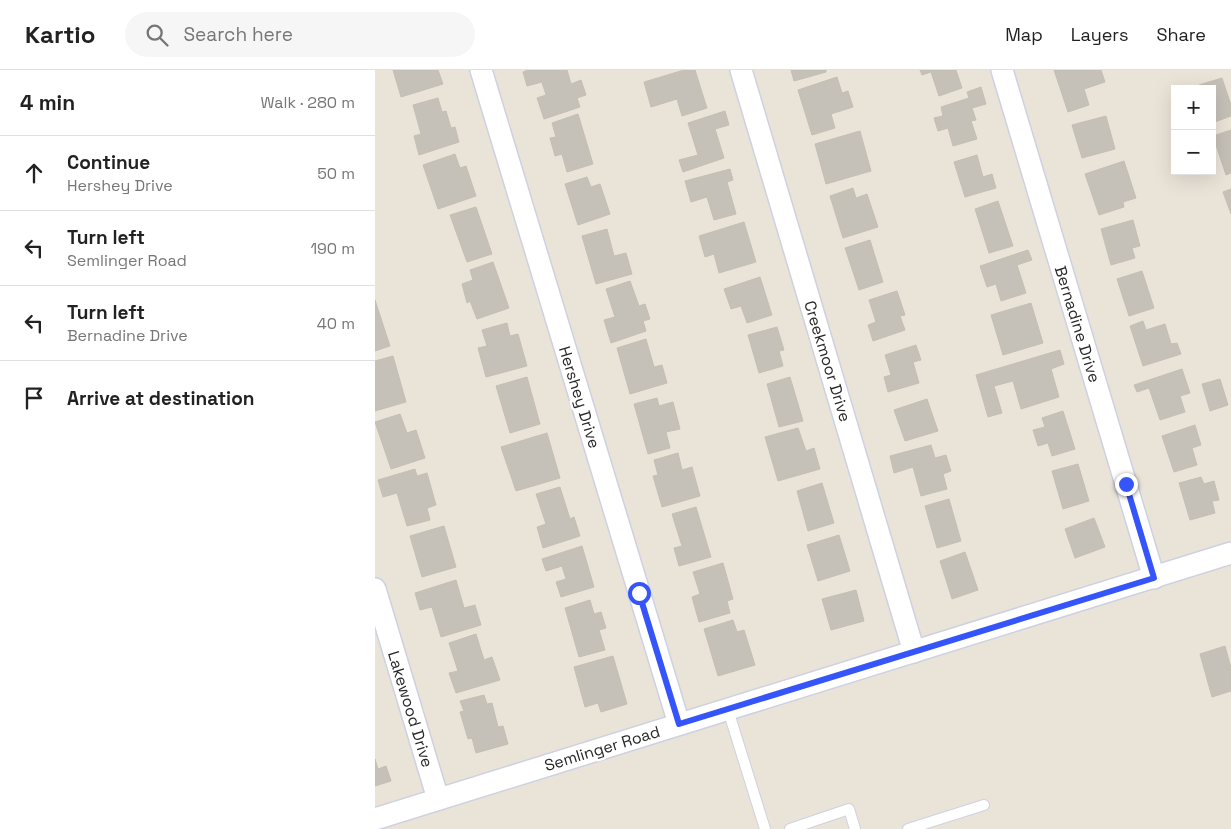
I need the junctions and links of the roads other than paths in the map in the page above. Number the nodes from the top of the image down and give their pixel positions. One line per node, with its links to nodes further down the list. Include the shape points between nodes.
1 (481, 70): 9 (street, Hershey Drive)
2 (741, 70): 7 (street, Creekmoor Drive)
3 (1002, 70): 5 (street, Bernadine Drive)
4 (1231, 553): 5 (street, Semlinger Road)
5 (1154, 578): 7 (street, Semlinger Road)
6 (375, 589): 10 (street, Lakewood Drive)
7 (915, 652): 8 (street, Semlinger Road)
8 (728, 710): 9 (street, Semlinger Road); 13 (lane)
9 (679, 724): 10 (street, Semlinger Road)
10 (438, 800): 12 (street, Semlinger Road)
11 (984, 805): 16 (lane)
12 (375, 819)
13 (765, 829)
14 (790, 829): 15 (lane, via 849,809)
15 (855, 829)
16 (908, 829)

